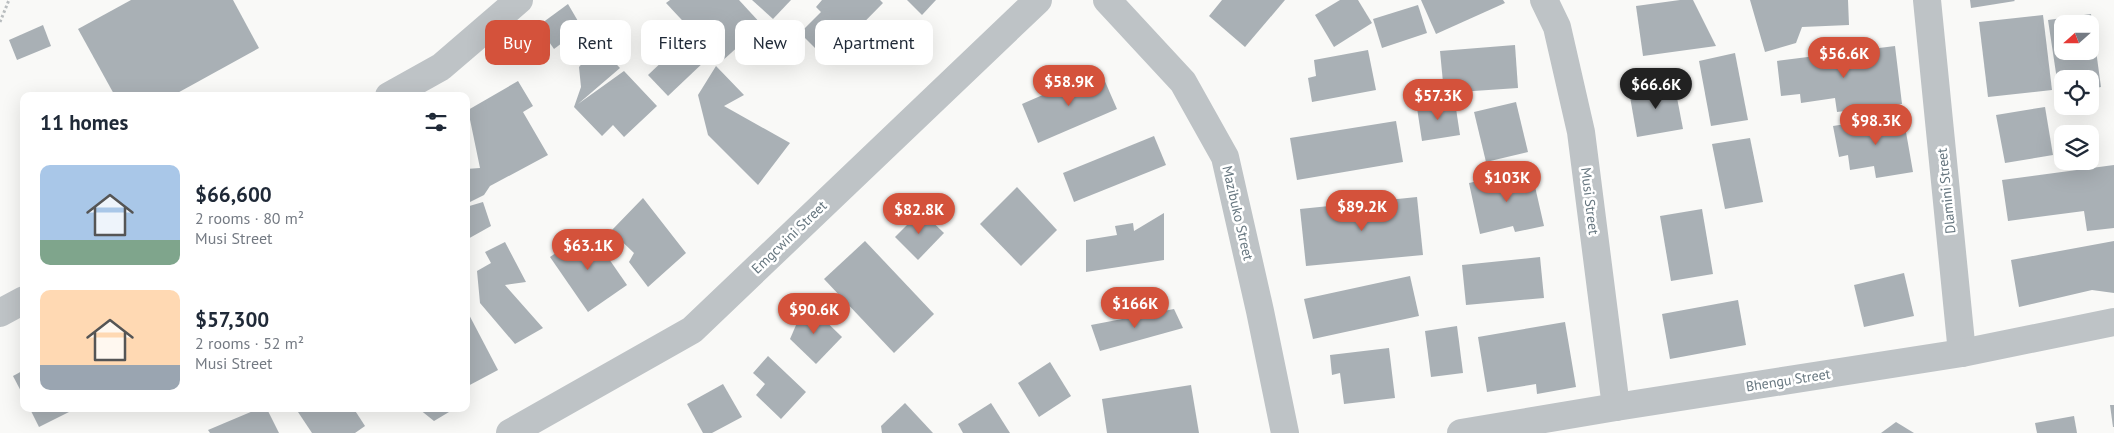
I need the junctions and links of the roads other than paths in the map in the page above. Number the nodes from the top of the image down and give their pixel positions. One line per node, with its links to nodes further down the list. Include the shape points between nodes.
1 (519, 0): 6 (street, via 441,67)
2 (1038, 0): 12 (street, Emgcwini Street, via 692,330)
3 (1107, 0): 13 (street, Mazibuko Street, via 1184,82 1225,158)
4 (1544, 0): 11 (street, Musi Street, via 1558,27 1581,132)
5 (1927, 0): 10 (street, Dlamini Street)
6 (396, 92)
7 (20, 302): 8 (street)
8 (0, 313)
9 (2114, 322): 10 (street, Bhengu Street)
10 (1962, 353): 11 (street, Bhengu Street)
11 (1616, 407): 14 (street, Bhengu Street)
12 (510, 433)
13 (1285, 433)
14 (1461, 433)

